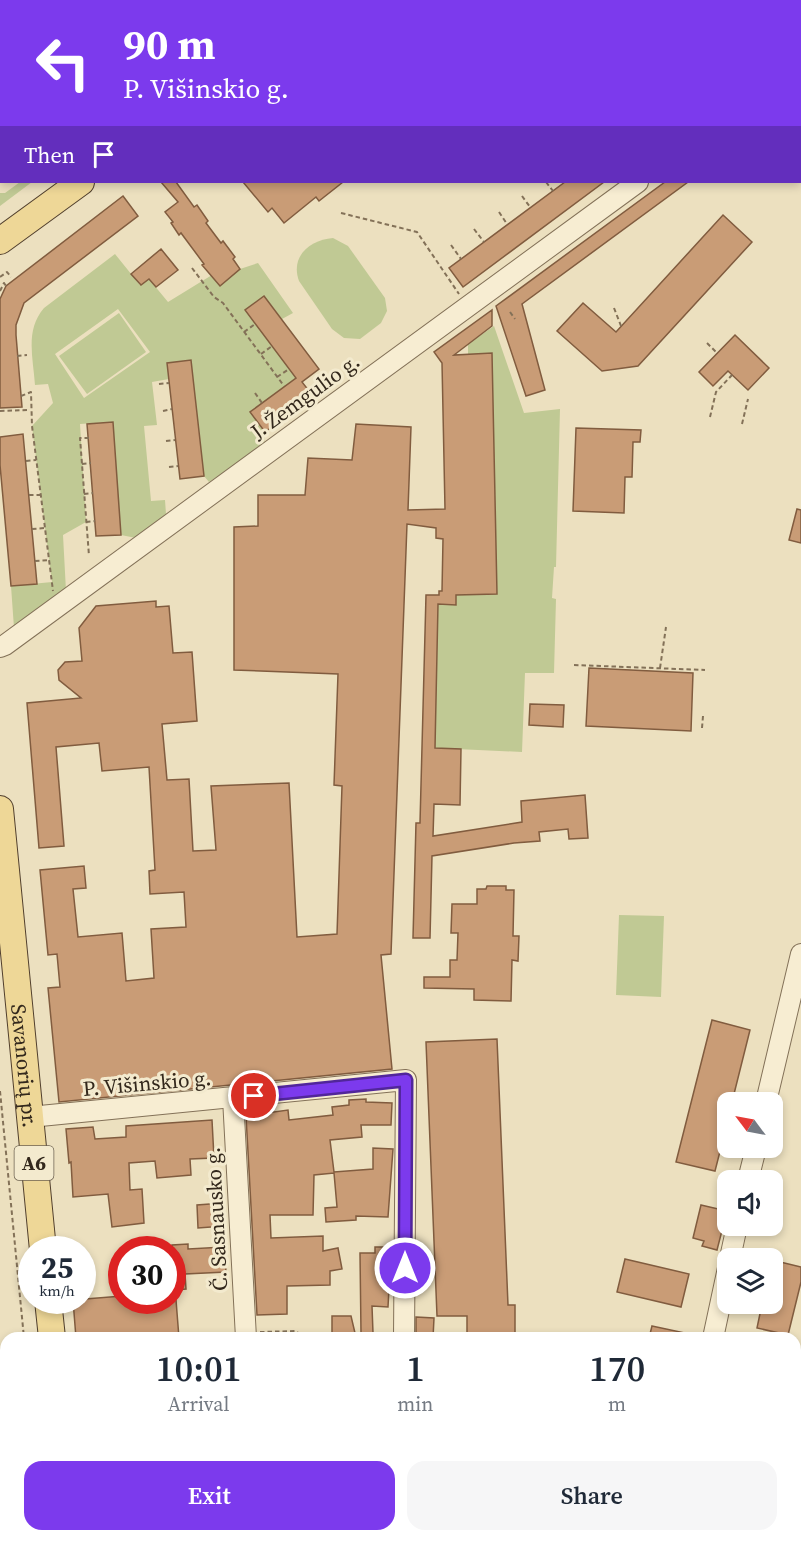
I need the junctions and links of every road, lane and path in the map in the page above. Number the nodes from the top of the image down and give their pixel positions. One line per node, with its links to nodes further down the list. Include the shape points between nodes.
1 (80, 183): 11 (main road)
2 (547, 183): 4 (path)
3 (627, 185): 20 (street, J. Žemgulio g.)
4 (553, 191)
5 (522, 196): 6 (path)
6 (530, 207)
7 (499, 212): 9 (path)
8 (341, 213): 20 (path, via 417,232)
9 (507, 225)
10 (474, 229): 12 (path)
11 (0, 242)
12 (484, 242)
13 (451, 245): 14 (path)
14 (461, 259)
15 (192, 268): 26 (path)
16 (0, 277): 17 (path, via 7,272)
17 (11, 277)
18 (6, 286): 19 (path, via 4,283)
19 (0, 291)
20 (467, 306): 69 (street, J. Žemgulio g.)
21 (614, 308): 25 (path)
22 (510, 312): 23 (path)
23 (515, 319)
24 (255, 324): 26 (path)
25 (621, 326)
26 (244, 332): 30 (path)
27 (707, 343): 29 (path)
28 (272, 346): 30 (path)
29 (717, 353)
30 (261, 354): 35 (path)
31 (27, 355): 32 (path)
32 (17, 356)
33 (289, 369): 35 (path)
34 (732, 375): 47 (path, via 716,392)
35 (277, 377): 38 (path)
36 (169, 383): 37 (path)
37 (159, 384)
38 (284, 386)
39 (255, 393): 42 (path)
40 (21, 396): 43 (path, via 31,392)
41 (748, 399): 48 (path)
42 (262, 403)
43 (31, 410): 45 (path); 52 (path)
44 (172, 410): 46 (path)
45 (0, 411)
46 (163, 411)
47 (710, 417)
48 (742, 424)
49 (89, 438): 55 (path, via 80,438)
50 (175, 440): 51 (path)
51 (166, 441)
52 (36, 460): 53 (path); 61 (path)
53 (26, 461)
54 (91, 463): 55 (path)
55 (82, 464): 59 (path)
56 (178, 466): 57 (path)
57 (169, 467)
58 (93, 493): 59 (path)
59 (84, 494): 63 (path)
60 (29, 495): 61 (path)
61 (40, 495): 64 (path)
62 (95, 521): 63 (path)
63 (86, 522): 66 (path)
64 (45, 528): 65 (path); 67 (path)
65 (32, 529)
66 (89, 555)
67 (49, 560): 68 (path); 69 (path)
68 (35, 561)
69 (55, 609): 71 (street, J. Žemgulio g.)
70 (666, 627): 73 (path)
71 (0, 647)
72 (574, 665): 73 (path)
73 (660, 668): 74 (path)
74 (705, 670)
75 (703, 716): 76 (path)
76 (702, 728)
77 (0, 809): 78 (main road, Savanorių pr. / A6)
78 (7, 948): 83 (main road, Savanorių pr. / A6)
79 (801, 954): 81 (street)
80 (0, 1091): 87 (path)
81 (768, 1092)
82 (233, 1098): 83 (street, P. Višinskio g.); 89 (street, Č. Sasnausko g.); 90 (street, P. Višinskio g., via 406,1080)
83 (30, 1118): 84 (main road, Savanorių pr. / A6)
84 (42, 1236)
85 (49, 1314): 88 (main road)
86 (718, 1314): 91 (street)
87 (23, 1332)
88 (51, 1332)
89 (246, 1332)
90 (404, 1332)
91 (714, 1332)

